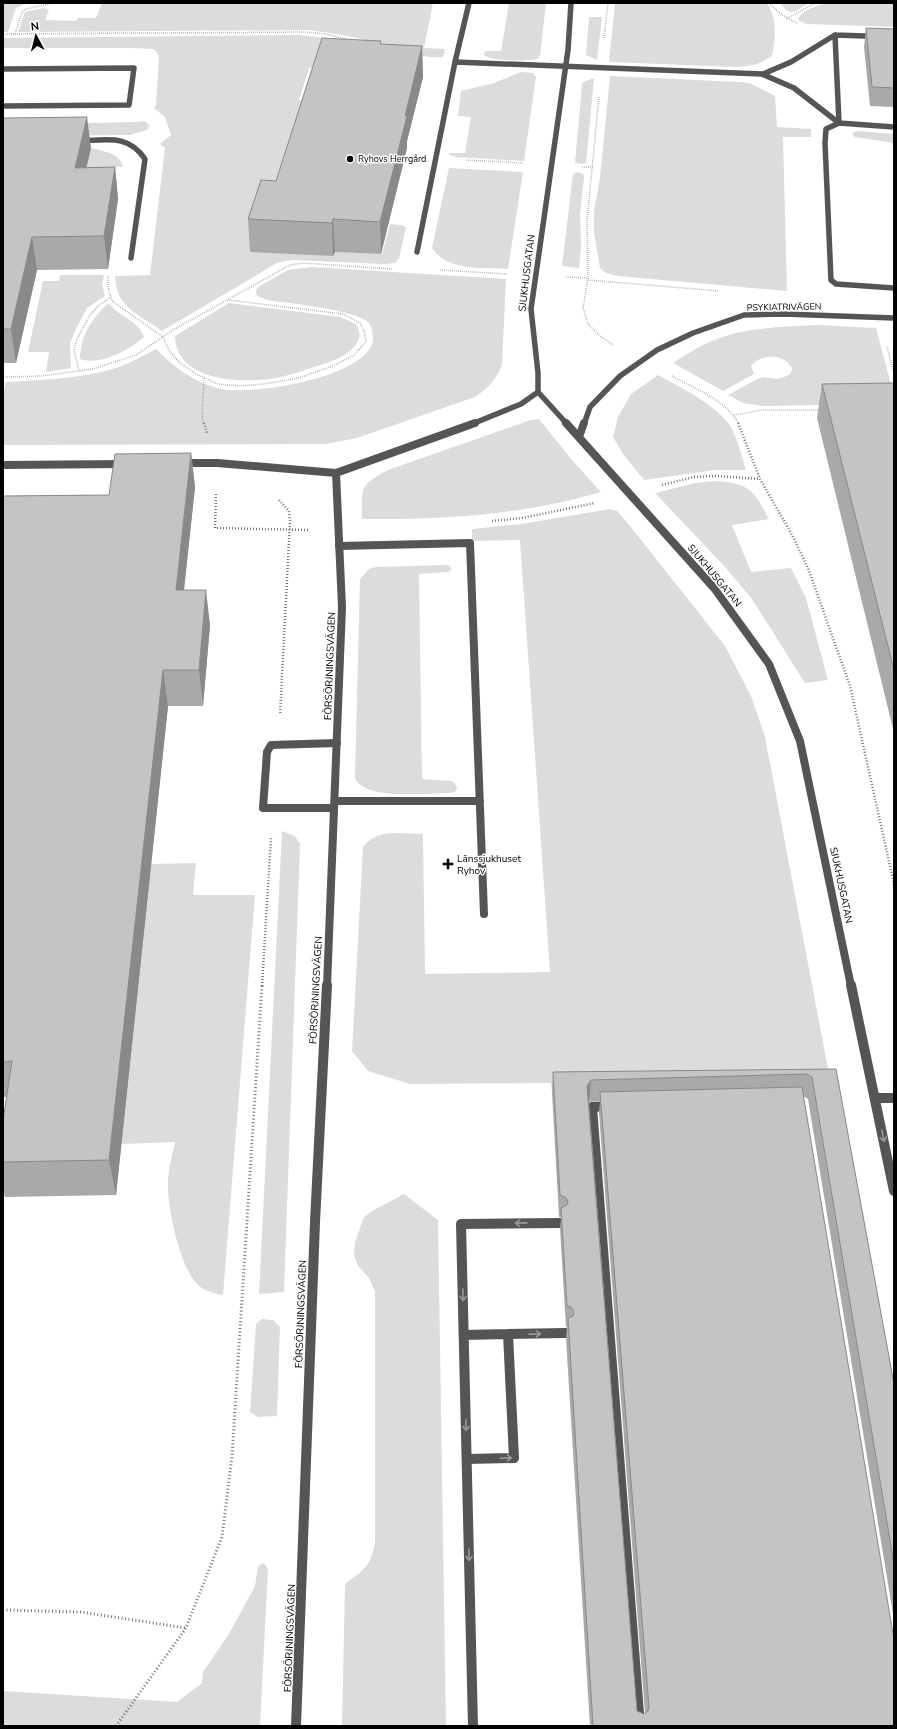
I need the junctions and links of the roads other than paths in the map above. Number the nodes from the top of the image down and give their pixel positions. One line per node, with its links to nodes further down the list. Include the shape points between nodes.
1 (469, 3): 5 (street)
2 (571, 3): 6 (street, SJUKHUSGATAN)
3 (835, 35): 4 (street); 8 (street, via 797,60); 10 (street)
4 (894, 37)
5 (455, 62): 6 (street); 13 (street)
6 (566, 67): 8 (street); 17 (street, SJUKHUSGATAN, via 531,309)
7 (3, 69): 9 (street, via 134,68 129,104)
8 (762, 74): 10 (street, via 798,89)
9 (3, 106)
10 (839, 123): 11 (street); 15 (street, via 826,129 825,143 831,280 836,284)
11 (894, 126)
12 (72, 141): 14 (street, via 118,141 132,144 140,150 145,159)
13 (417, 252)
14 (132, 258)
15 (894, 288)
16 (894, 318): 18 (street, PSYKIATRIVÄGEN, via 744,315 693,333 657,350 620,376 590,407)
17 (538, 392): 18 (street, SJUKHUSGATAN); 22 (street, via 490,418)
18 (579, 437): 28 (street, SJUKHUSGATAN, via 714,588 770,664 800,741)
19 (177, 463): 22 (street, via 217,463)
20 (130, 464): 21 (street)
21 (3, 465)
22 (336, 473): 23 (street, FÖRSÖRJNINGSVÄGEN)
23 (339, 546): 24 (street, FÖRSÖRJNINGSVÄGEN, via 342,607); 25 (street, via 470,544)
24 (337, 743): 26 (street, FÖRSÖRJNINGSVÄGEN); 26 (street, via 271,746 267,752 263,808)
25 (480, 801): 26 (street); 27 (street)
26 (334, 805): 37 (street, FÖRSÖRJNINGSVÄGEN)
27 (484, 914)
28 (875, 1098): 29 (street); 31 (street, SJUKHUSGATAN, one-way to 31)
29 (894, 1098)
30 (623, 1106): 39 (street, via 592,1106)
31 (894, 1191)
32 (560, 1223): 35 (street, one-way to 35, via 461,1224)
33 (566, 1333): 34 (street, one-way to 33)
34 (508, 1334): 35 (street); 36 (street, one-way to 34, via 514,1458)
35 (464, 1335): 36 (street, one-way to 36)
36 (467, 1459): 38 (street, one-way to 38)
37 (296, 1726)
38 (473, 1726)
39 (640, 1726)

